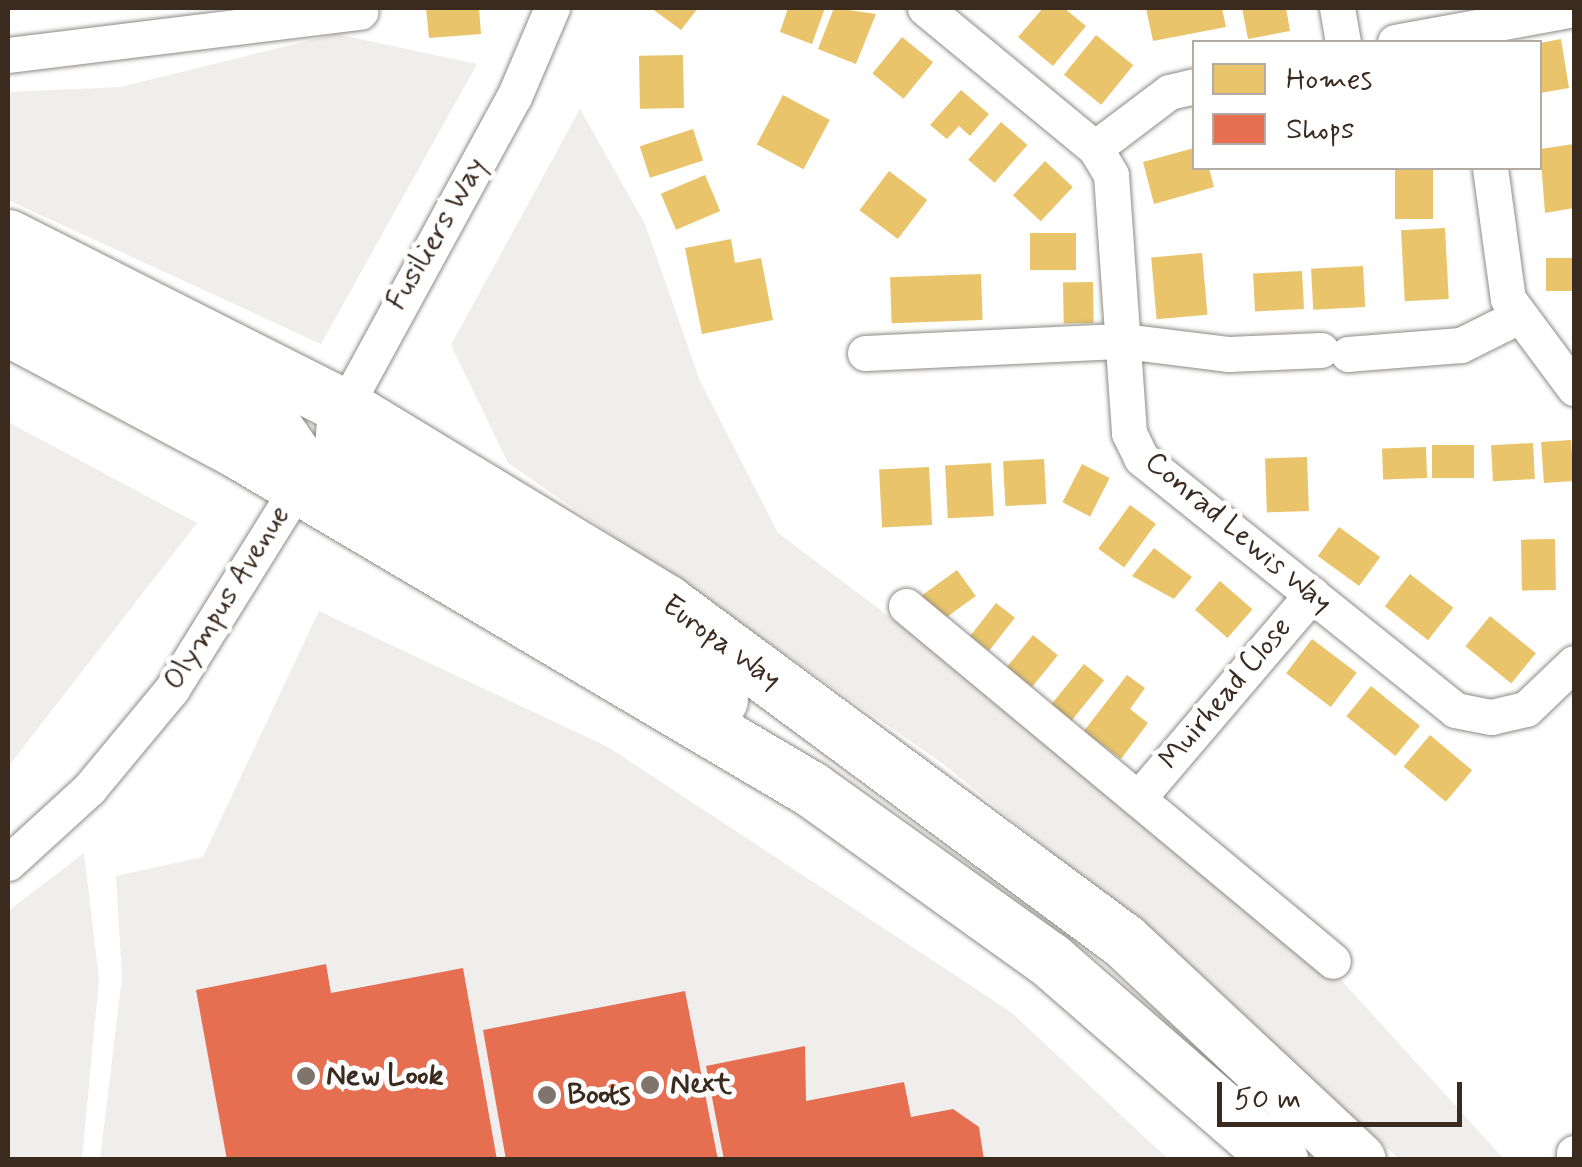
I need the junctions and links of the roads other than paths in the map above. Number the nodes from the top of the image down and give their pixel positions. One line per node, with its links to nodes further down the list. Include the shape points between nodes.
1 (552, 8): 20 (street, Fusiliers Way, via 514,98)
2 (925, 8): 11 (street, Conrad Lewis Way)
3 (1337, 8): 7 (street)
4 (1574, 10): 6 (street)
5 (360, 12): 9 (street)
6 (1471, 35): 8 (street)
7 (1344, 40)
8 (1417, 40)
9 (8, 55)
10 (1192, 86): 11 (street, via 1168,92)
11 (1094, 148): 17 (street, Conrad Lewis Way, via 1114,195)
12 (1490, 170): 15 (street, via 1508,299)
13 (8, 237): 20 (highway, Europa Way)
14 (8, 278): 21 (highway, via 266,415)
15 (1519, 316): 17 (street, via 1461,345 1229,354); 19 (street)
16 (8, 328): 21 (highway)
17 (1124, 341): 18 (street); 22 (street, Conrad Lewis Way, via 1130,432 1141,458)
18 (865, 353)
19 (1574, 388)
20 (345, 407): 21 (street, Fusiliers Way); 25 (highway, via 342,448 362,474 637,636 742,718); 30 (highway, Europa Way, via 667,603 916,785 1124,941)
21 (307, 473): 25 (highway); 27 (street, Olympus Avenue, via 172,689 89,788)
22 (1312, 594): 24 (street, Conrad Lewis Way, via 1455,710 1491,716 1526,709); 26 (street, Muirhead Close)
23 (906, 606): 26 (street)
24 (1574, 663)
25 (811, 789): 29 (highway, via 1050,960)
26 (1141, 795): 28 (street)
27 (8, 863)
28 (1333, 961)
29 (1280, 1160)
30 (1358, 1160)

